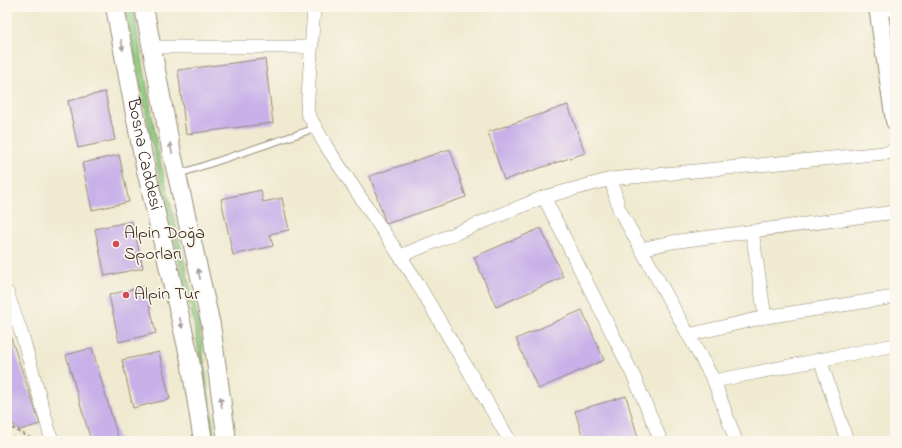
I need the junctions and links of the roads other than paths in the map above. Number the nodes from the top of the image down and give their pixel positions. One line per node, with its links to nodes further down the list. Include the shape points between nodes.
1 (115, 7): 25 (main road, Bosna Caddesi, one-way to 25, via 142,157 190,360)
2 (144, 7): 5 (main road)
3 (314, 7): 6 (street)
4 (878, 7): 7 (main road)
5 (150, 47): 6 (street); 10 (main road, one-way to 5)
6 (311, 47): 8 (street, via 307,112)
7 (895, 121)
8 (316, 128): 10 (lane); 16 (street)
9 (895, 152): 11 (street)
10 (177, 174): 26 (main road, one-way to 10, via 211,325)
11 (611, 179): 12 (street); 15 (street, via 620,209)
12 (544, 197): 16 (street); 28 (street, via 634,377)
13 (895, 212): 14 (street)
14 (752, 231): 15 (street); 19 (street)
15 (641, 249): 20 (street)
16 (400, 256): 27 (street)
17 (7, 292): 24 (street, via 23,338)
18 (895, 297): 19 (street)
19 (765, 317): 20 (street)
20 (688, 335): 23 (street)
21 (895, 345): 22 (street)
22 (820, 359): 23 (street); 30 (street)
23 (714, 381): 29 (street)
24 (52, 441)
25 (203, 441)
26 (227, 441)
27 (510, 441)
28 (662, 441)
29 (736, 441)
30 (847, 441)

